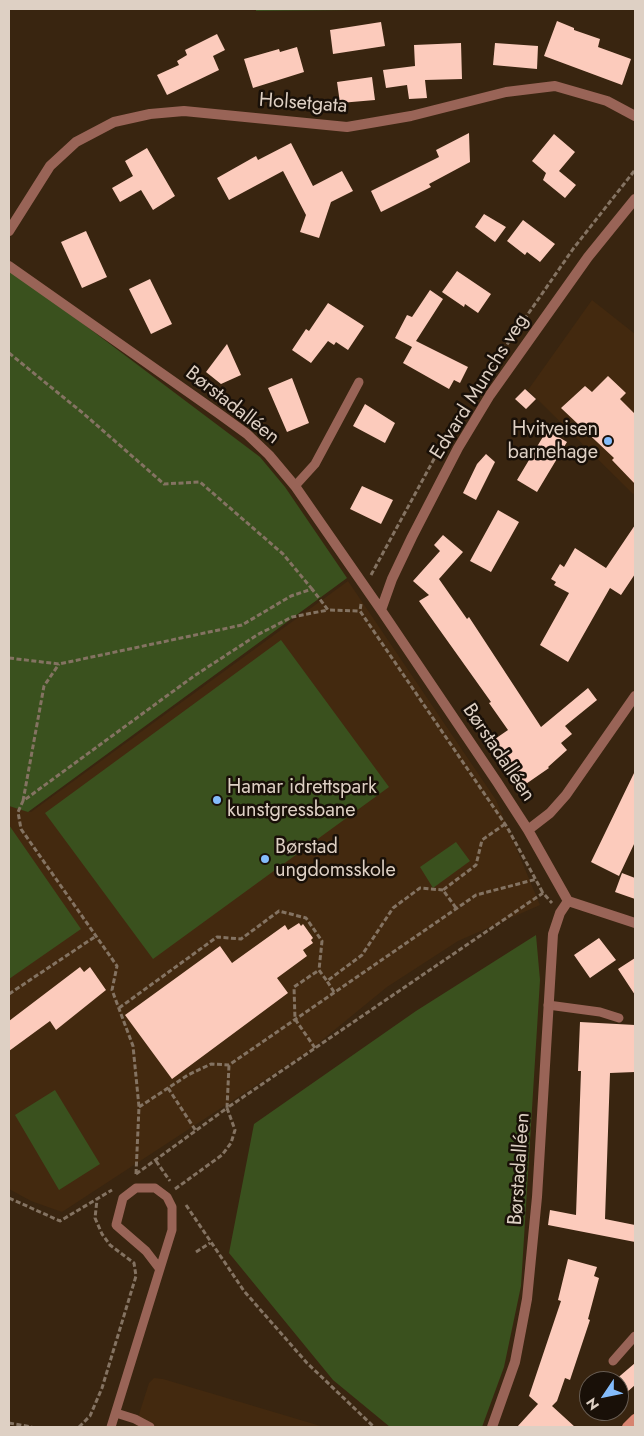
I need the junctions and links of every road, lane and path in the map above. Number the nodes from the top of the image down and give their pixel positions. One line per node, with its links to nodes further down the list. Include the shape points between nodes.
1 (635, 116): 4 (street, Holsetgata, via 607,100 555,86 506,92 410,116 347,127 184,111 150,114 114,122 76,142 50,166)
2 (635, 170): 7 (path, via 557,272)
3 (635, 199): 15 (street, Edvard Munchs veg, via 583,265 490,395 458,448 412,537)
4 (9, 231)
5 (9, 266): 10 (street, Børstadalléen, via 247,434 270,455)
6 (9, 353): 12 (path, via 164,484 200,482 282,554)
7 (486, 375)
8 (359, 382): 10 (lane, via 315,464)
9 (443, 445): 11 (path)
10 (295, 486): 11 (street, Børstadalléen)
11 (365, 587): 14 (path); 15 (street, Børstadalléen)
12 (312, 589): 13 (path); 17 (path, via 291,596 242,625)
13 (328, 610): 14 (path); 19 (path, via 292,617 257,635 194,676)
14 (360, 610): 20 (path)
15 (381, 610): 21 (street, Børstadalléen)
16 (9, 658): 17 (path)
17 (59, 664): 19 (path, via 44,686)
18 (635, 696): 21 (street, via 566,795)
19 (23, 801): 29 (path, via 18,812 21,829)
20 (506, 824): 22 (path); 23 (path, via 482,840 476,865)
21 (528, 830): 25 (street, Børstadalléen)
22 (537, 879): 24 (path); 26 (path, via 476,895)
23 (443, 890): 26 (path); 31 (path, via 420,888 392,908 362,955)
24 (543, 893): 27 (path); 38 (path)
25 (568, 901): 27 (street, Børstadalléen); 28 (street)
26 (456, 908): 32 (path)
27 (560, 913): 34 (street, Børstadalléen, via 553,934)
28 (635, 922)
29 (96, 936): 33 (path); 35 (path, via 117,966 112,990)
30 (319, 970): 31 (path); 35 (path, via 322,941 306,918 279,911 240,939 217,938); 37 (path, via 294,987)
31 (327, 981): 32 (path)
32 (334, 992): 37 (path)
33 (9, 994)
34 (548, 1005): 36 (lane); 69 (street, Børstadalléen, via 528,1299 515,1362)
35 (119, 1008): 41 (path, via 133,1046)
36 (619, 1018)
37 (295, 1019): 38 (path); 39 (path)
38 (315, 1048): 42 (path)
39 (229, 1065): 40 (path, via 211,1064); 42 (path)
40 (168, 1088): 41 (path); 43 (path)
41 (139, 1107): 45 (path)
42 (227, 1108): 43 (path); 48 (path, via 235,1130 232,1142 222,1155)
43 (196, 1131): 44 (path)
44 (156, 1161): 45 (path); 48 (path)
45 (136, 1174): 46 (path)
46 (128, 1179)
47 (113, 1189): 52 (path)
48 (175, 1189): 49 (path); 50 (path)
49 (180, 1196)
50 (167, 1197): 56 (lane, via 172,1207 172,1230); 56 (lane, via 155,1188 136,1188 123,1198 116,1224)
51 (9, 1198): 52 (path, via 60,1221)
52 (97, 1199): 59 (path, via 95,1218 102,1234 110,1245 134,1264 136,1276)
53 (185, 1204): 54 (path)
54 (210, 1243): 55 (path); 68 (path, via 244,1291 306,1363)
55 (196, 1252)
56 (159, 1268): 61 (lane)
57 (635, 1336): 58 (lane)
58 (613, 1361)
59 (102, 1388): 60 (path); 65 (path, via 90,1416)
60 (110, 1391)
61 (116, 1413): 66 (lane); 67 (lane)
62 (635, 1420): 70 (main road)
63 (9, 1423): 64 (path)
64 (32, 1427)
65 (79, 1427)
66 (111, 1427)
67 (150, 1427)
68 (374, 1427)
69 (492, 1427)
70 (627, 1427)

